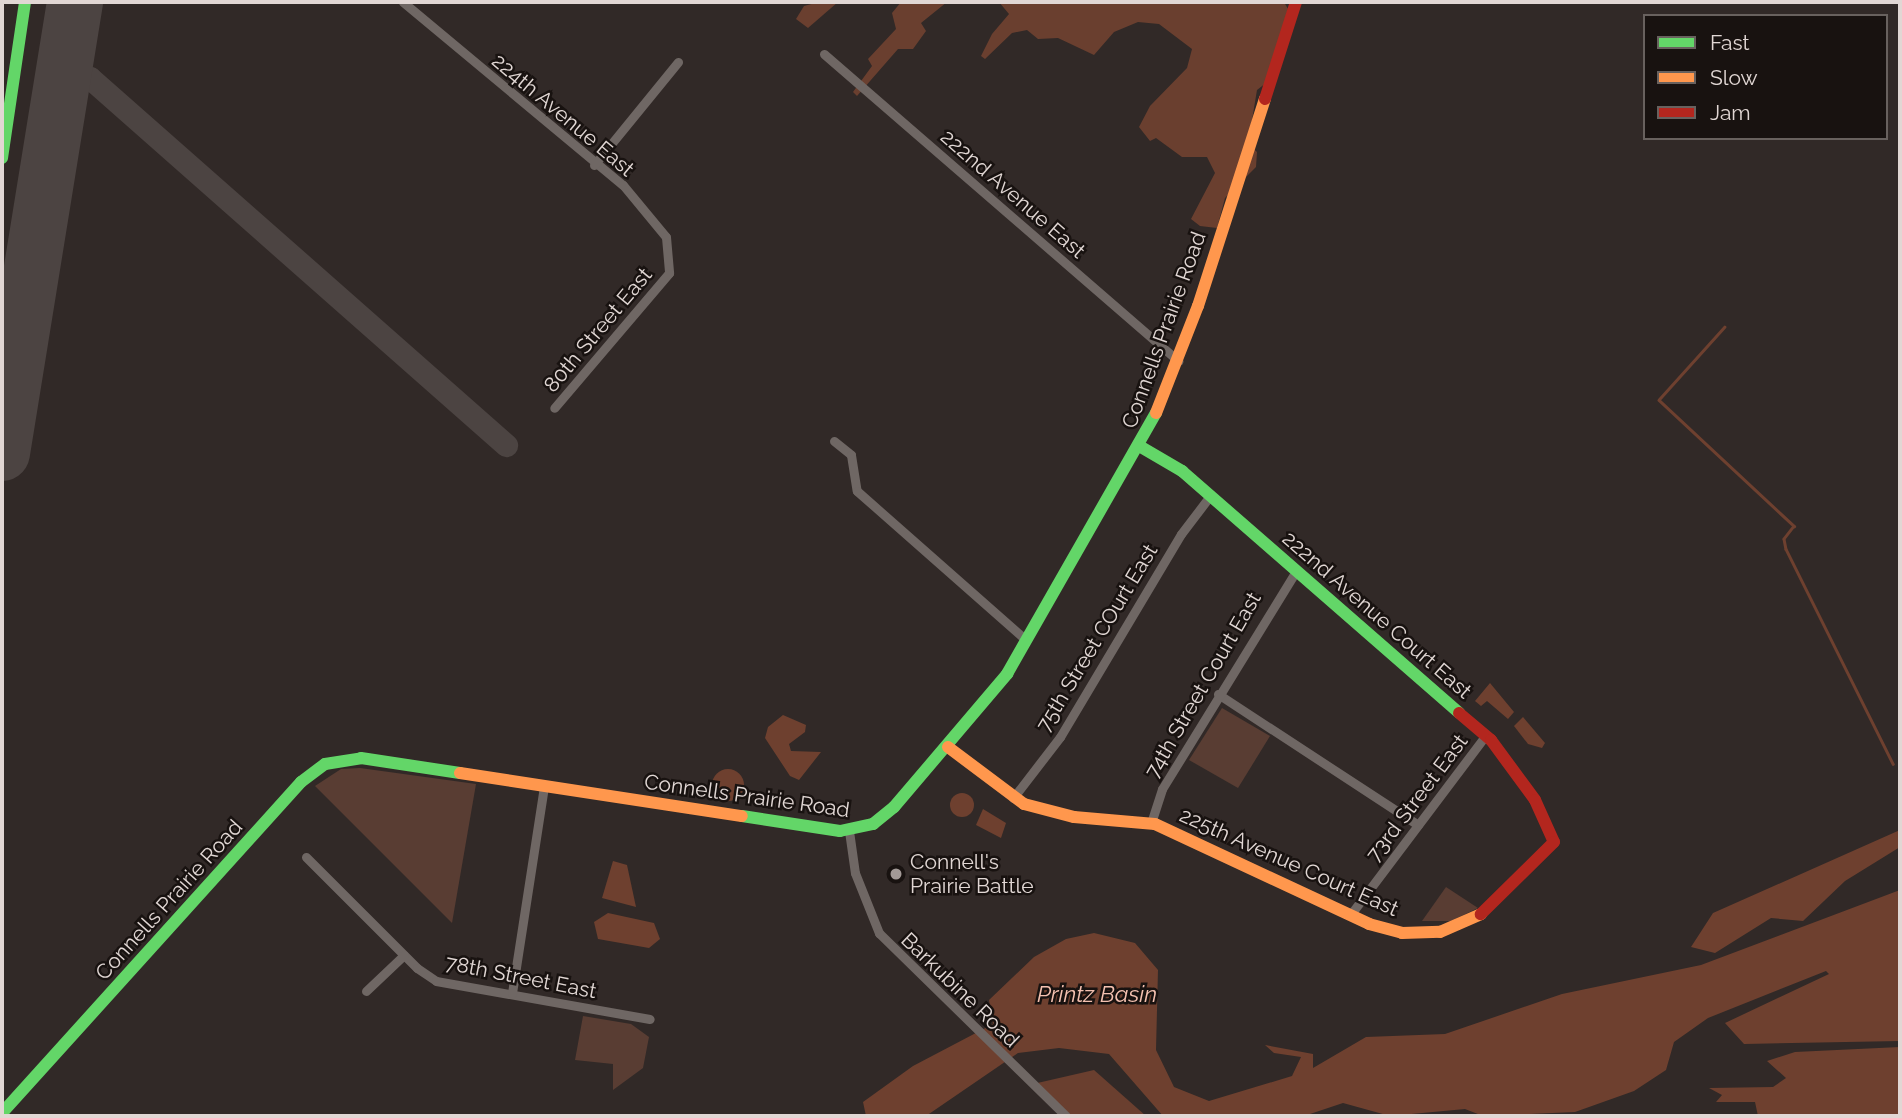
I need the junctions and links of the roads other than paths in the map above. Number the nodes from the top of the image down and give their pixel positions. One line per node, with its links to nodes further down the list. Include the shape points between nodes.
1 (25, 2): 6 (street)
2 (403, 2): 7 (street, 224th Avenue East)
3 (1296, 2): 9 (street, Connells Prairie Road)
4 (824, 54): 9 (street, 222nd Avenue East)
5 (678, 62): 7 (street)
6 (2, 158)
7 (594, 165): 8 (street, 224th Avenue East, via 623,185 660,228 671,261)
8 (669, 274): 10 (street, 80th Street East)
9 (1178, 361): 12 (street, Connells Prairie Road)
10 (554, 408)
11 (834, 442): 15 (street, via 851,455 857,491)
12 (1141, 447): 13 (street, 222nd Avenue Court East); 15 (street, Connells Prairie Road)
13 (1210, 496): 14 (street, 222nd Avenue Court East); 20 (street, 75th Street COurt East, via 1181,534 1060,737)
14 (1296, 570): 16 (street, 74th Street Court East); 17 (street, 222nd Avenue Court East)
15 (1026, 640): 18 (street, Connells Prairie Road, via 1007,674)
16 (1218, 694): 21 (street, 74th Street Court East, via 1162,789); 22 (street)
17 (1486, 735): 22 (street, 73rd Street East); 26 (street, 222nd Avenue Court East, via 1520,776 1554,842 1493,906 1465,923)
18 (948, 747): 20 (street, 225th Avenue Court East); 23 (street, Connells Prairie Road, via 894,807 873,824)
19 (544, 786): 23 (street, Connells Prairie Road); 29 (street); 31 (street, Connells Prairie Road, via 361,758 321,766)
20 (1013, 798): 21 (street, 225th Avenue Court East, via 1054,813)
21 (1151, 823): 25 (street, 225th Avenue Court East)
22 (1418, 825): 25 (street, 73rd Street East)
23 (849, 831): 32 (street, Barkubine Road, via 855,873 878,933)
24 (306, 857): 27 (street, 78th Street East)
25 (1351, 914): 26 (street, 225th Avenue Court East, via 1391,931)
26 (1427, 934)
27 (404, 955): 28 (street); 29 (street, 78th Street East, via 436,981)
28 (366, 991)
29 (512, 993): 30 (street, 78th Street East)
30 (650, 1019)
31 (2, 1113)
32 (1066, 1116)

